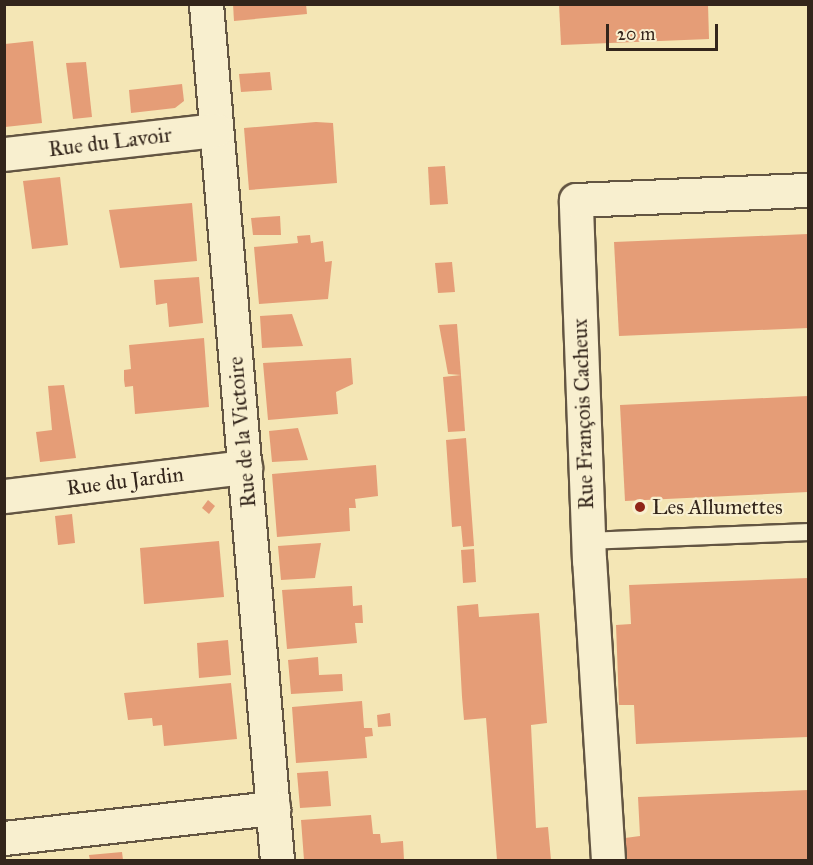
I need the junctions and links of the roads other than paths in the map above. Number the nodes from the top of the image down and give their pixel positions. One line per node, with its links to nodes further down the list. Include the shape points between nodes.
1 (206, 4): 2 (street, Rue de la Victoire)
2 (216, 130): 3 (street, Rue du Lavoir); 5 (street, Rue de la Victoire)
3 (4, 154)
4 (808, 190): 8 (street, Rue François Cacheux, via 576,200)
5 (245, 467): 6 (street, Rue du Jardin); 9 (street, Rue de la Victoire)
6 (4, 496)
7 (808, 532): 8 (lane)
8 (588, 541): 12 (street, Rue François Cacheux)
9 (273, 808): 10 (street); 11 (street, Rue de la Victoire)
10 (4, 838)
11 (277, 861)
12 (608, 861)

